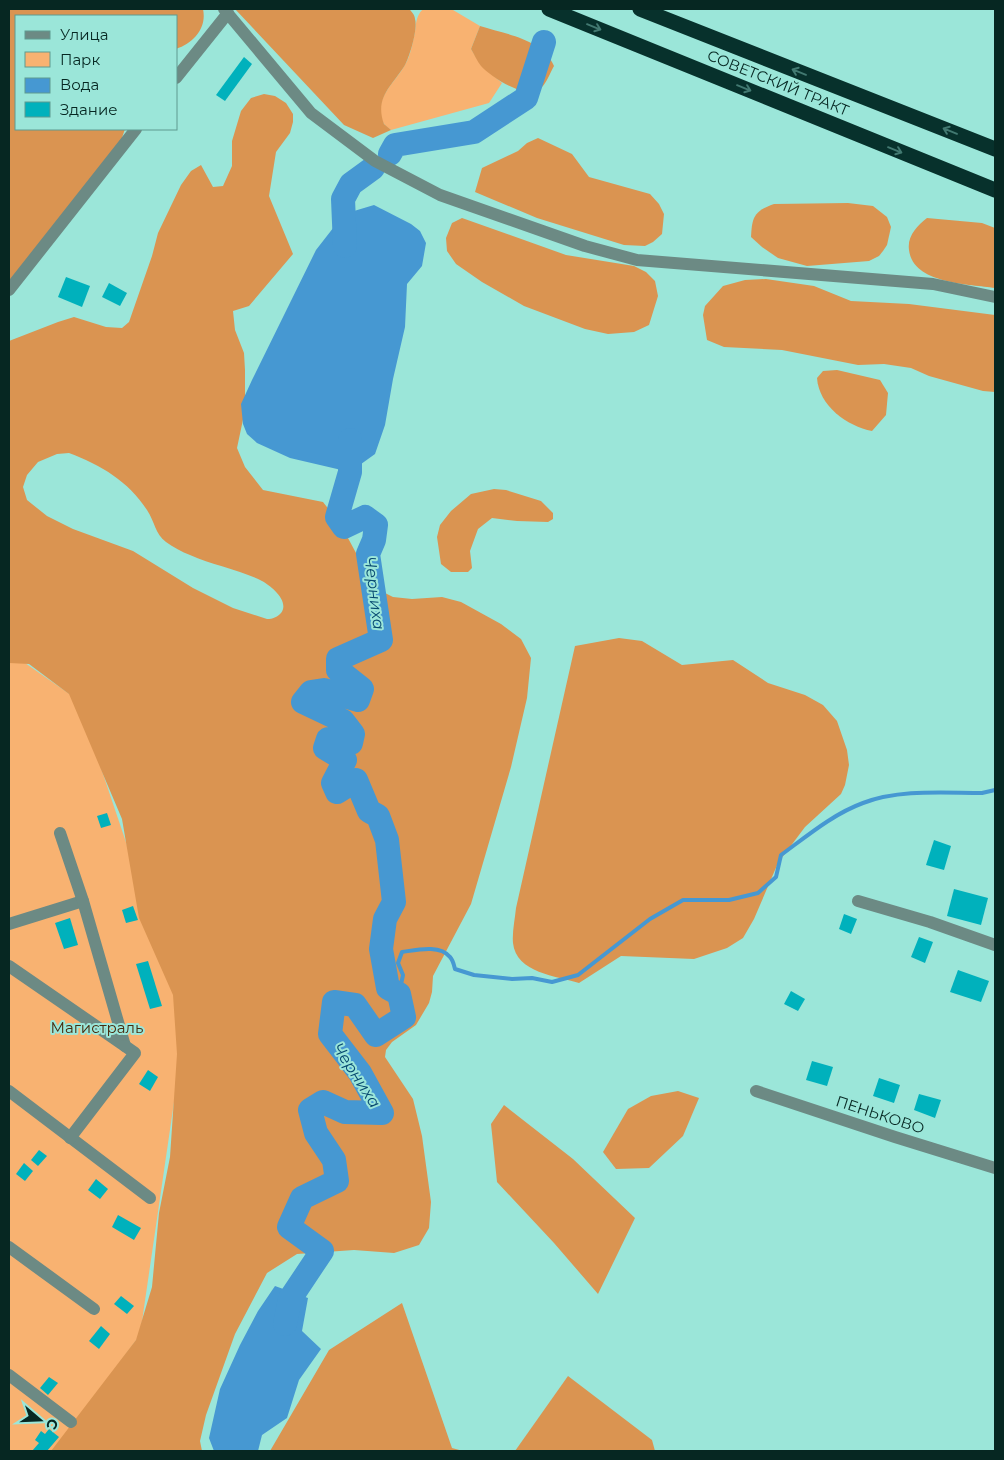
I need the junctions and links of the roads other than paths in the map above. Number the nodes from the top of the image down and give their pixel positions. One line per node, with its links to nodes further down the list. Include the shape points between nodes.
1 (549, 9): 7 (highway, СОВЕТСКИЙ ТРАКТ, one-way to 7)
2 (640, 9): 6 (highway, СОВЕТСКИЙ ТРАКТ, one-way to 2)
3 (226, 11): 4 (street); 9 (street, via 311,112 375,161 440,195 585,246 637,260 933,284)
4 (178, 75)
5 (135, 130): 8 (street)
6 (995, 149)
7 (995, 190)
8 (9, 290)
9 (995, 297)
10 (60, 833): 11 (street)
11 (83, 901): 13 (street); 16 (street)
12 (858, 901): 14 (street)
13 (9, 924)
14 (995, 945)
15 (9, 966): 16 (street)
16 (126, 1046): 19 (street, via 135,1053)
17 (9, 1091): 19 (street)
18 (756, 1091): 20 (street, ПЕНЬКОВО)
19 (70, 1138): 21 (street)
20 (995, 1168)
21 (150, 1198)
22 (9, 1247): 23 (street)
23 (94, 1309)
24 (9, 1375): 25 (street)
25 (71, 1422)

